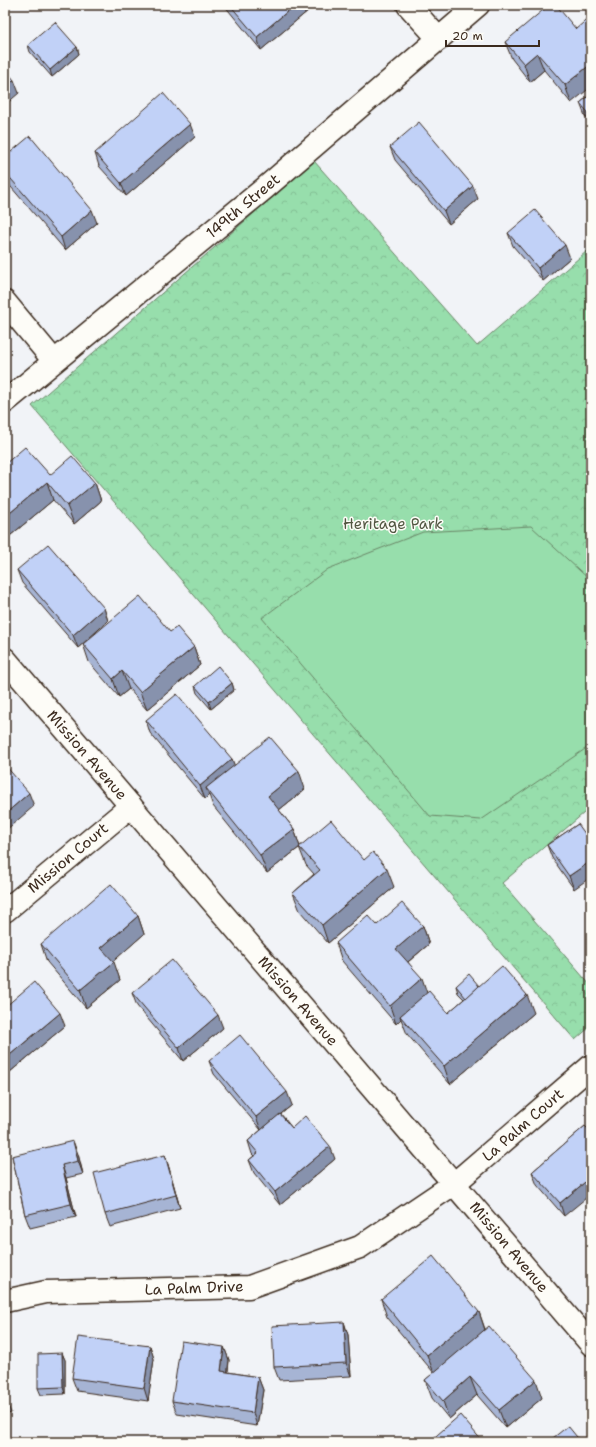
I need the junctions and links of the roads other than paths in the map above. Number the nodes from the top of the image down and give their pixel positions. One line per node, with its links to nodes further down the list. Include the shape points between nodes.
1 (408, 5): 3 (street)
2 (478, 5): 3 (street, 149th Street)
3 (439, 39): 5 (street, 149th Street, via 265,188)
4 (5, 302): 5 (street)
5 (54, 361): 6 (street, 149th Street)
6 (5, 402)
7 (5, 659): 8 (street, Mission Avenue)
8 (131, 806): 9 (street, Mission Court); 11 (street, Mission Avenue)
9 (5, 910)
10 (591, 1066): 11 (street, La Palm Court)
11 (455, 1183): 12 (street, La Palm Drive, via 360,1248 249,1286 46,1292); 13 (street, Mission Avenue)
12 (5, 1302)
13 (591, 1344)

